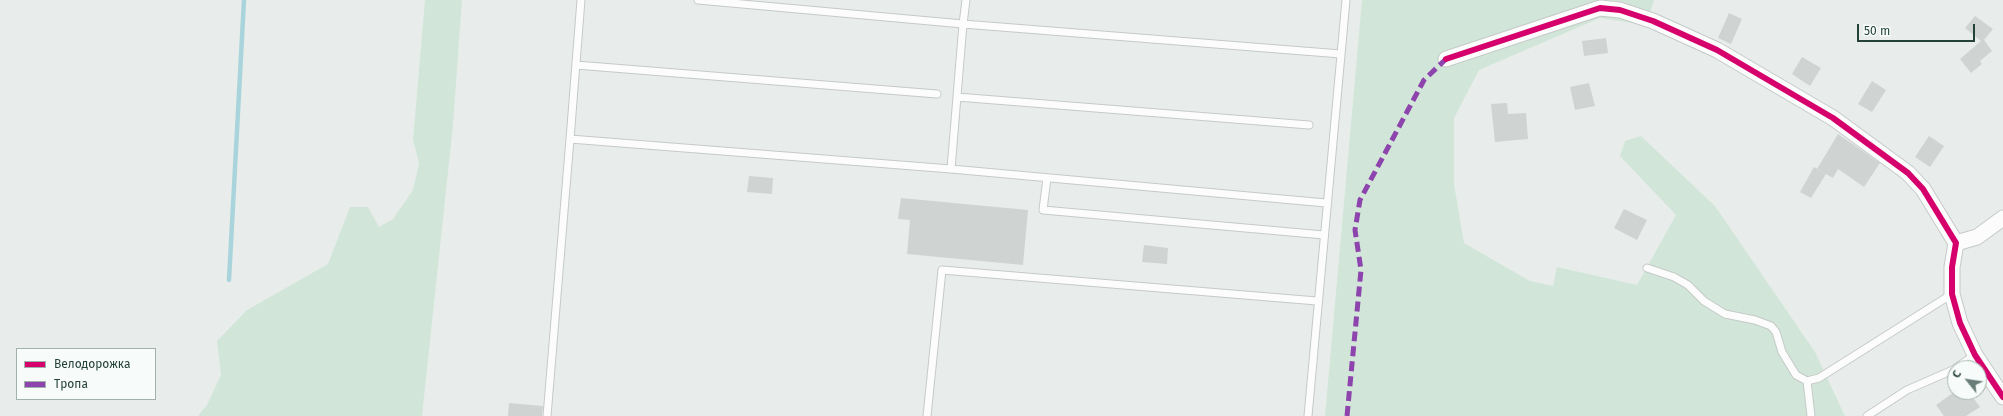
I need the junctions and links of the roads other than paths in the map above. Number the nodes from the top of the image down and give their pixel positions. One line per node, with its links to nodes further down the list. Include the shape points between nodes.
1 (581, 0): 8 (lane)
2 (698, 0): 5 (lane)
3 (966, 0): 5 (lane)
4 (1346, 0): 6 (lane)
5 (964, 24): 6 (lane); 10 (lane)
6 (1341, 54): 15 (lane)
7 (1446, 59): 18 (street, via 1600,8 1620,10 1653,20 1717,50 1833,118 1908,173 1923,189)
8 (576, 65): 9 (lane); 12 (lane)
9 (937, 94)
10 (957, 97): 11 (lane); 13 (lane)
11 (1309, 125)
12 (570, 139): 13 (lane); 27 (lane)
13 (951, 169): 14 (lane)
14 (1047, 178): 15 (lane); 17 (lane, via 1043,210)
15 (1326, 202): 17 (lane)
16 (2003, 218): 18 (street, via 1977,237)
17 (1324, 235): 21 (lane)
18 (1956, 243): 20 (street, via 1952,267)
19 (1647, 268): 25 (lane, via 1674,277 1688,285 1704,301 1725,314 1771,326 1776,332 1782,352 1796,374)
20 (1952, 294): 22 (street, via 1960,323); 25 (lane, via 1819,378)
21 (1317, 301): 28 (lane, via 942,270); 29 (lane)
22 (1975, 355): 23 (lane); 26 (street)
23 (1968, 360)
24 (1947, 372): 31 (lane, via 1908,390)
25 (1807, 381): 30 (lane)
26 (2003, 397)
27 (547, 416)
28 (927, 416)
29 (1308, 416)
30 (1811, 416)
31 (1867, 416)

